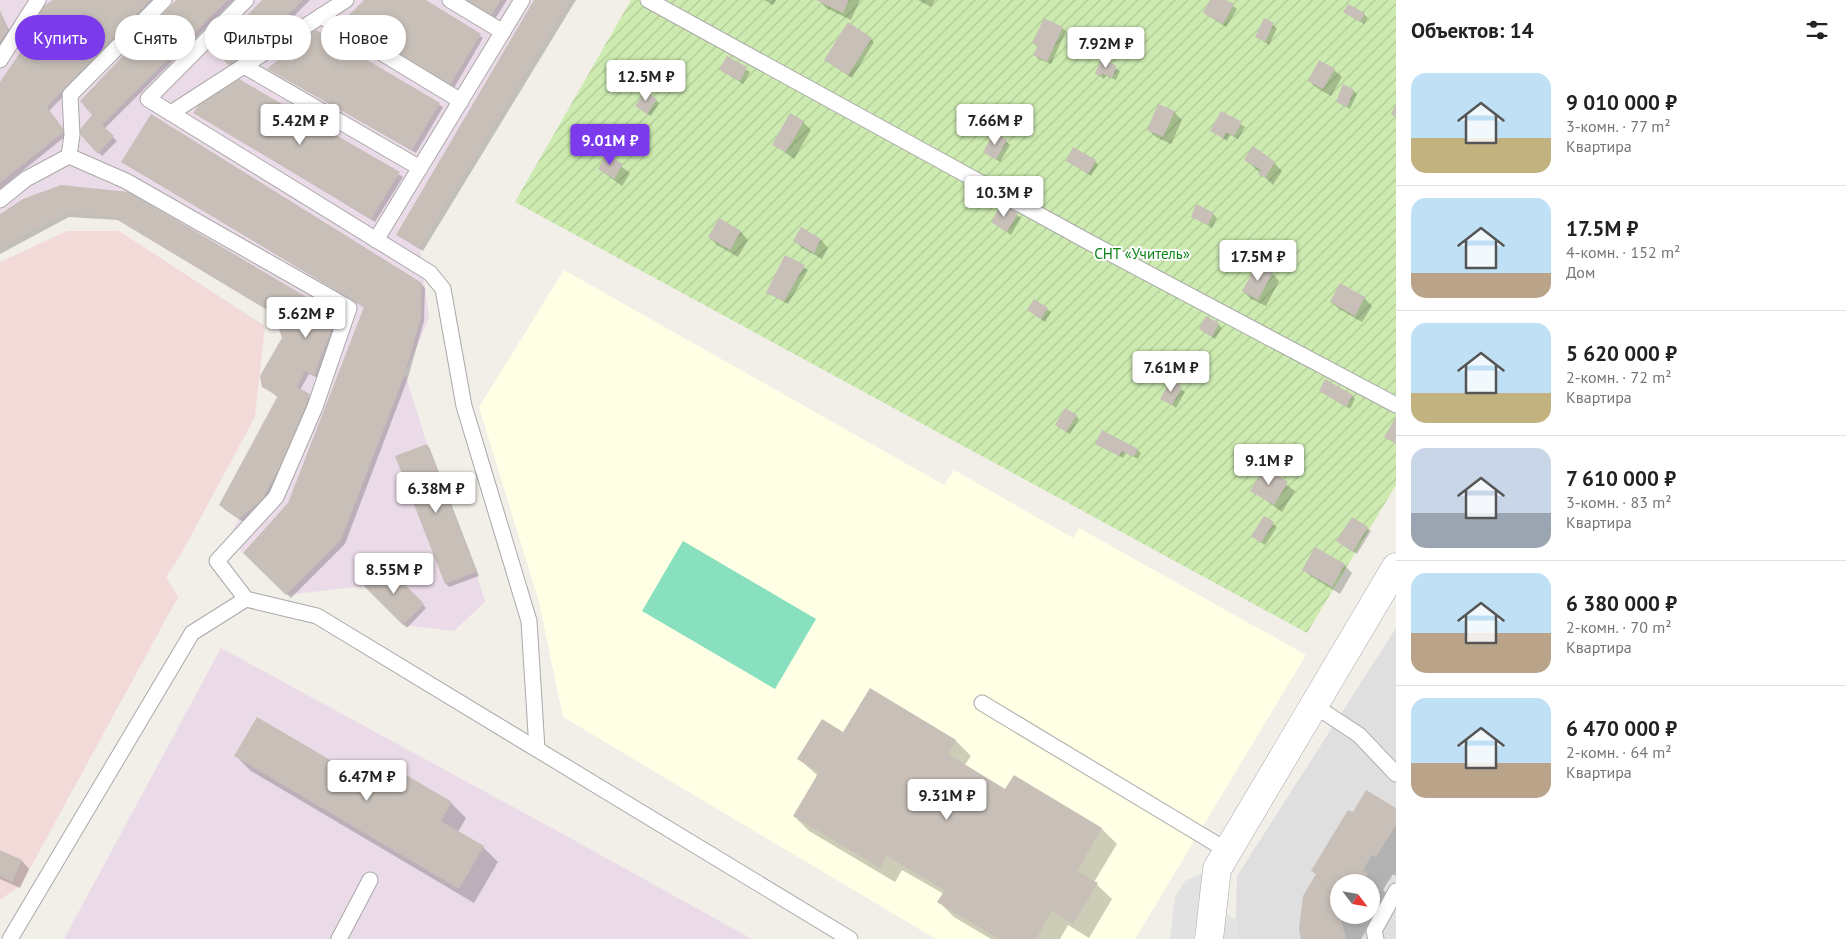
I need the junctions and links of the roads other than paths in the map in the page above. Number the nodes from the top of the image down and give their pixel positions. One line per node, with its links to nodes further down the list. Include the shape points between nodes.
1 (38, 0): 11 (lane)
2 (164, 0): 16 (lane, via 70,95 72,135)
3 (246, 0): 15 (lane, via 148,99)
4 (346, 0): 8 (lane)
5 (450, 0): 10 (lane)
6 (522, 0): 10 (lane)
7 (648, 0): 20 (lane, via 1087,241)
8 (323, 15)
9 (321, 16): 13 (lane)
10 (503, 32): 14 (lane)
11 (0, 60)
12 (393, 60): 14 (lane)
13 (244, 66): 15 (lane); 17 (lane)
14 (461, 101): 17 (lane)
15 (171, 113): 19 (lane)
16 (69, 156): 18 (lane, via 26,180); 22 (lane, via 126,181 349,308 315,407 276,497 217,561)
17 (420, 168): 19 (lane)
18 (0, 200)
19 (376, 240): 25 (lane, via 430,273 444,289 464,406 529,621)
20 (1396, 405)
21 (1396, 567): 24 (street)
22 (246, 599): 25 (lane, via 317,616); 30 (lane, via 192,633)
23 (982, 704): 27 (lane)
24 (1315, 706): 26 (lane, via 1359,735); 27 (street)
25 (537, 750): 32 (lane)
26 (1396, 774)
27 (1228, 851): 33 (street, via 1217,869)
28 (370, 880): 31 (lane)
29 (1396, 891): 34 (lane, via 1374,931)
30 (10, 939)
31 (339, 939)
32 (850, 939)
33 (1209, 939)
34 (1376, 939)

